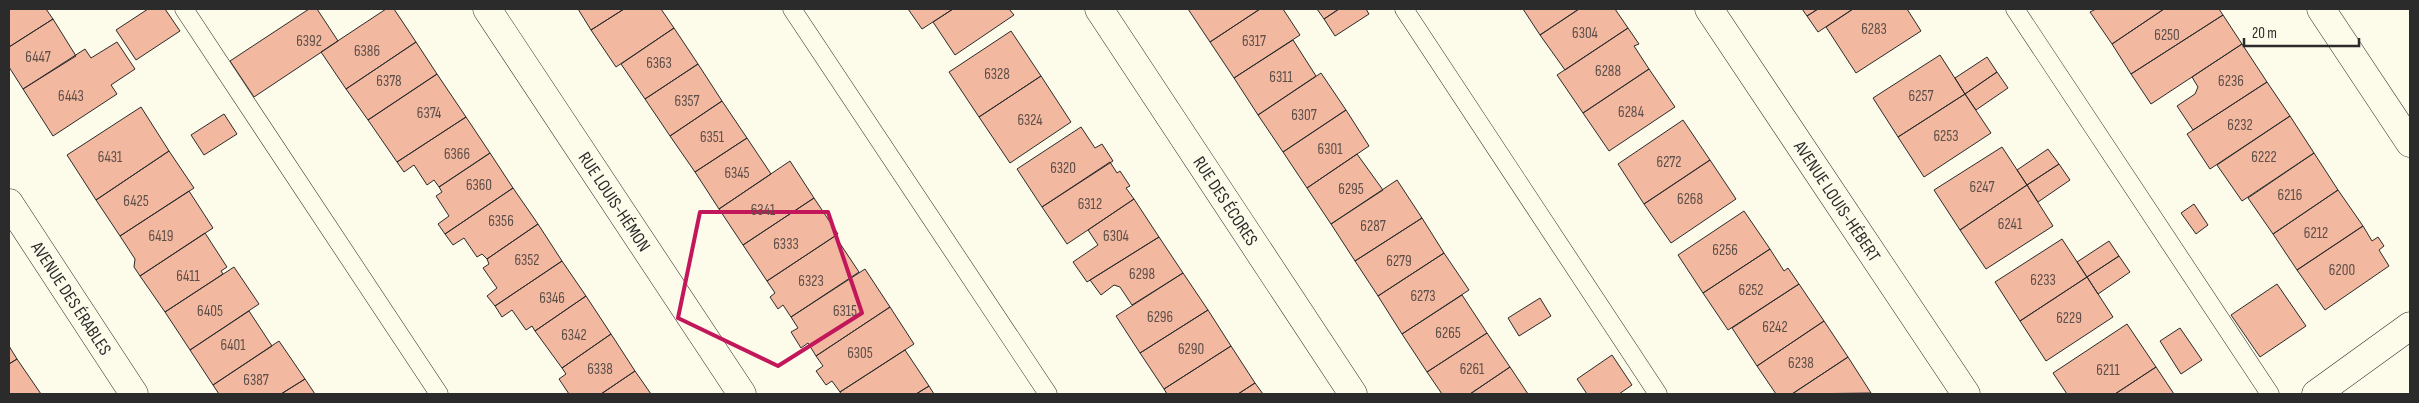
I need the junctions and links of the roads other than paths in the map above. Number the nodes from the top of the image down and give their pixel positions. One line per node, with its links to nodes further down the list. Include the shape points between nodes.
1 (184, 9): 13 (lane)
2 (487, 9): 14 (street, RUE LOUIS-HÉMON)
3 (792, 9): 15 (lane)
4 (1099, 9): 16 (street, RUE DES ÉCORES)
5 (1404, 9): 17 (lane)
6 (1710, 9): 18 (street, AVENUE LOUIS-HÉBERT)
7 (2015, 9): 19 (lane)
8 (2321, 9): 9 (street)
9 (2410, 143)
10 (9, 203): 12 (street, AVENUE DES ÉRABLES)
11 (2410, 326): 20 (street)
12 (134, 394)
13 (438, 394)
14 (742, 394)
15 (1048, 394)
16 (1353, 394)
17 (1658, 394)
18 (1966, 394)
19 (2270, 394)
20 (2316, 394)

